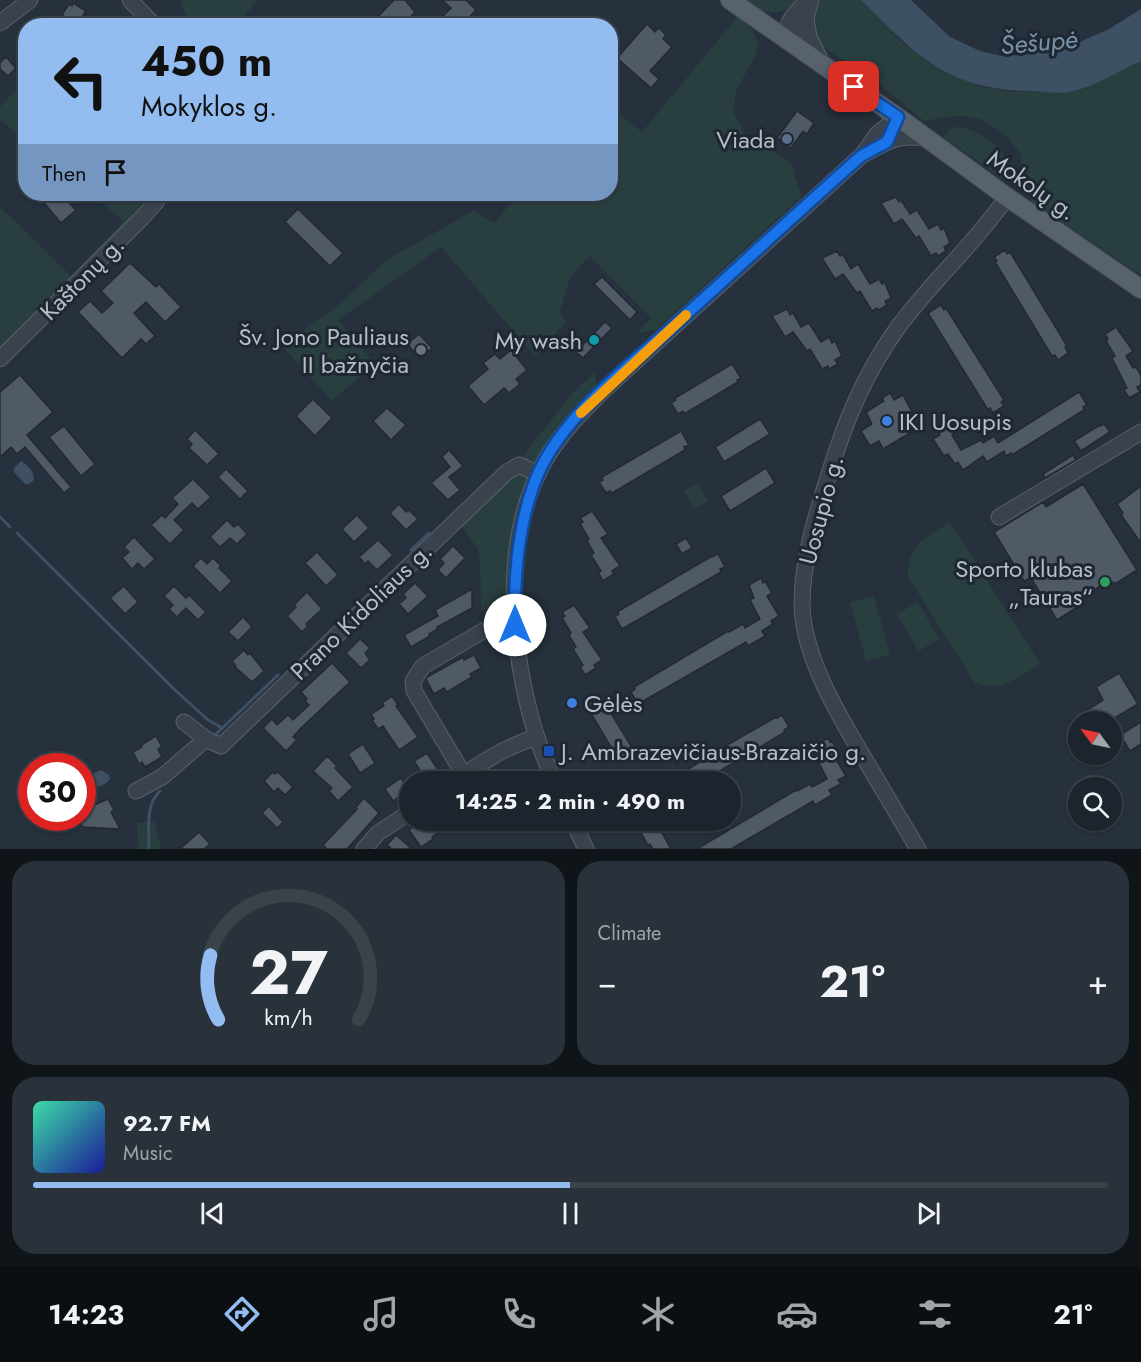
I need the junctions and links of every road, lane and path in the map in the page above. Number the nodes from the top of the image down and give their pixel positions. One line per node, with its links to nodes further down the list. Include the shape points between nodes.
1 (30, 0): 8 (street)
2 (130, 0): 5 (street)
3 (730, 0): 7 (main road, Mokolų g.)
4 (810, 0): 6 (street)
5 (147, 18)
6 (799, 18): 7 (street); 9 (street, via 788,24); 10 (street)
7 (761, 20): 9 (main road, Mokolų g.)
8 (0, 23)
9 (786, 38): 10 (main road, Mokolų g.)
10 (824, 65): 11 (main road, Mokolų g.)
11 (870, 98): 12 (main road, Mokolų g.); 13 (street)
12 (898, 117): 13 (street); 14 (main road, Mokolų g.)
13 (882, 138): 14 (street); 20 (street, via 602,392 567,429)
14 (925, 138): 15 (main road, Mokolų g.)
15 (1007, 197): 17 (main road, Mokolų g.); 34 (street, Uosupio g., via 910,311 873,365 853,403 833,461 806,560 802,607 809,645 839,716)
16 (157, 201): 18 (street, Kaštonų g.)
17 (1141, 289)
18 (0, 359)
19 (1141, 432): 21 (street)
20 (538, 474): 22 (street, via 519,541); 25 (street, Prano Kidoliaus g., via 519,465 507,472 221,746)
21 (999, 517)
22 (515, 625): 24 (street); 26 (street, via 483,631 423,666 413,681 414,691)
23 (184, 722): 25 (street)
24 (537, 737): 27 (street, via 517,743); 28 (street)
25 (206, 739): 29 (street, via 162,777)
26 (455, 771)
27 (469, 771)
28 (550, 771)
29 (136, 791)
30 (399, 819): 32 (street, via 378,833)
31 (577, 831): 33 (street)
32 (364, 849)
33 (586, 849)
34 (918, 849)

